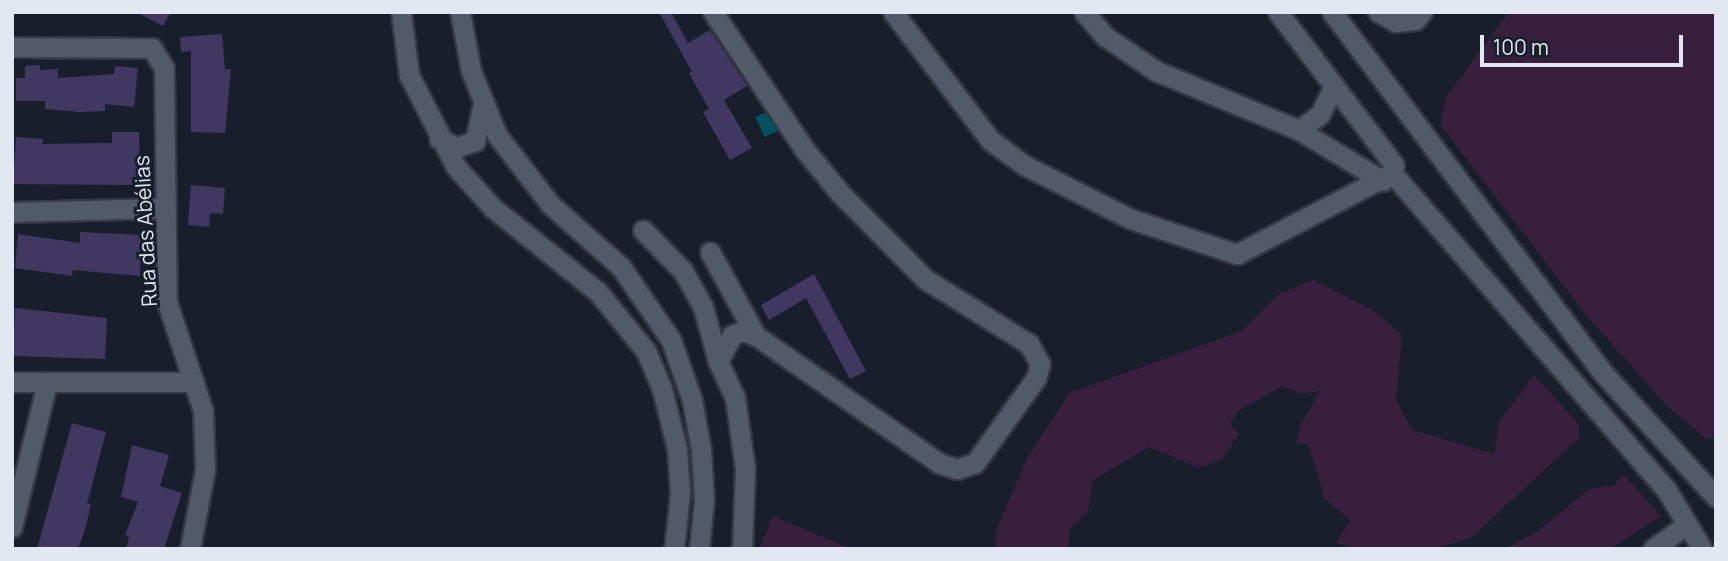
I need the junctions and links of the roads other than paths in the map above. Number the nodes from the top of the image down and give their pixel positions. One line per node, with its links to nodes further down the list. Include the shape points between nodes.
1 (401, 12): 14 (street, via 410,75)
2 (460, 12): 12 (street)
3 (713, 12): 22 (street, via 804,149 839,193 925,279 1029,344 1040,364 1036,378 975,463 957,469 939,463)
4 (893, 12): 15 (street, via 990,140 1024,165 1131,219 1217,251 1248,251)
5 (1084, 12): 13 (street, via 1106,37 1162,75)
6 (1278, 12): 11 (street)
7 (1332, 12): 27 (street, via 1604,374)
8 (1378, 12): 9 (street, via 1396,22)
9 (1418, 16)
10 (12, 47): 16 (street, Rua das Abélias, via 152,48 164,68)
11 (1334, 86): 13 (street, via 1320,114); 15 (street, via 1394,165)
12 (482, 106): 14 (street, via 475,141 457,147); 20 (street, via 535,187)
13 (1299, 130): 15 (street)
14 (439, 139): 21 (street, via 456,167 494,208)
15 (1388, 177): 28 (street, via 1666,489)
16 (164, 208): 17 (street); 26 (street, Rua das Abélias, via 167,302)
17 (12, 212)
18 (643, 230): 23 (street, via 683,271 703,307)
19 (710, 252): 22 (street)
20 (621, 267): 21 (street, via 592,257); 32 (street, via 666,329 692,400 703,475)
21 (580, 275): 31 (street, via 646,351 662,389 679,471)
22 (756, 336): 23 (street, via 743,331 732,335)
23 (718, 361): 33 (street, via 736,398 743,444)
24 (12, 382): 25 (street)
25 (47, 382): 26 (street); 29 (street)
26 (194, 382): 30 (street, Rua das Abélias, via 202,411 205,469)
27 (1716, 497)
28 (1687, 524): 34 (street); 35 (street)
29 (12, 527)
30 (190, 549)
31 (674, 549)
32 (699, 549)
33 (742, 549)
34 (1653, 549)
35 (1702, 549)

